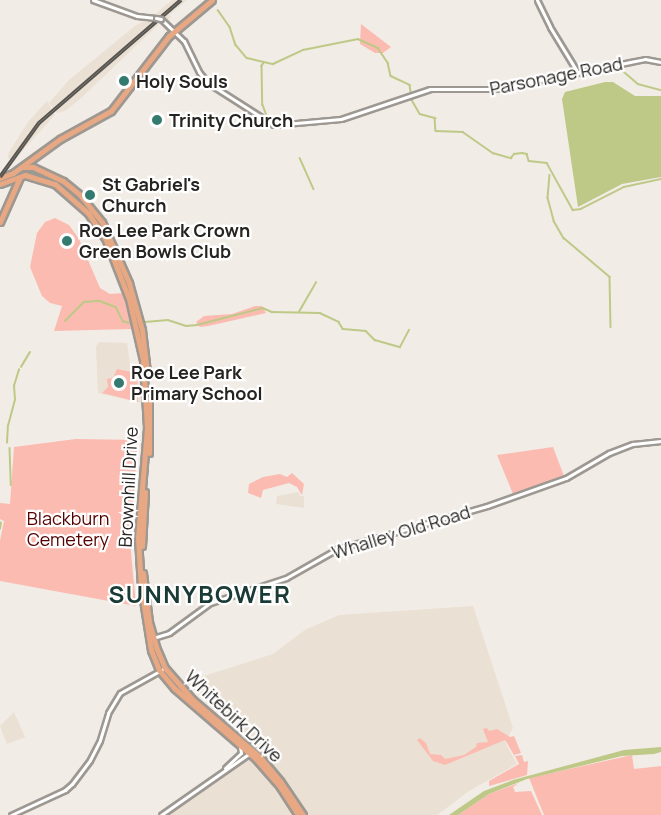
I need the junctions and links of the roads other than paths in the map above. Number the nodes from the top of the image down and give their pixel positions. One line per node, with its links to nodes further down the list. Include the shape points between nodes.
1 (93, 0): 4 (street, Parsonage Road, bridge, via 134,15 161,19)
2 (537, 0): 6 (street)
3 (211, 1): 4 (highway)
4 (175, 30): 6 (street, Parsonage Road, via 208,83 274,125 338,120 430,89 496,89); 7 (highway, via 111,111)
5 (661, 62): 6 (street, Parsonage Road, via 645,59)
6 (578, 73)
7 (36, 156): 8 (highway); 9 (highway)
8 (33, 167): 9 (highway); 12 (highway, Brownhill Drive, via 70,186 102,222 129,283 142,330 150,418 142,542)
9 (13, 176): 10 (highway, via 13,189); 12 (highway, Brownhill Drive, via 39,177 61,187 97,224 118,267 137,330 147,428 138,547)
10 (0, 222)
11 (661, 441): 12 (street, Whalley Old Road, via 633,444 566,478 487,506 337,549 286,579 210,603 169,633)
12 (150, 638): 13 (highway, Brownhill Drive)
13 (162, 669): 14 (highway, Whitebirk Drive, via 181,696); 15 (highway, Whitebirk Drive); 17 (street, via 120,693 90,760 72,784)
14 (238, 743): 15 (highway, Whitebirk Drive); 16 (street, via 241,753)
15 (251, 752): 16 (street); 19 (highway, Whitebirk Drive)
16 (224, 770): 18 (street)
17 (11, 815)
18 (160, 815)
19 (300, 815)

